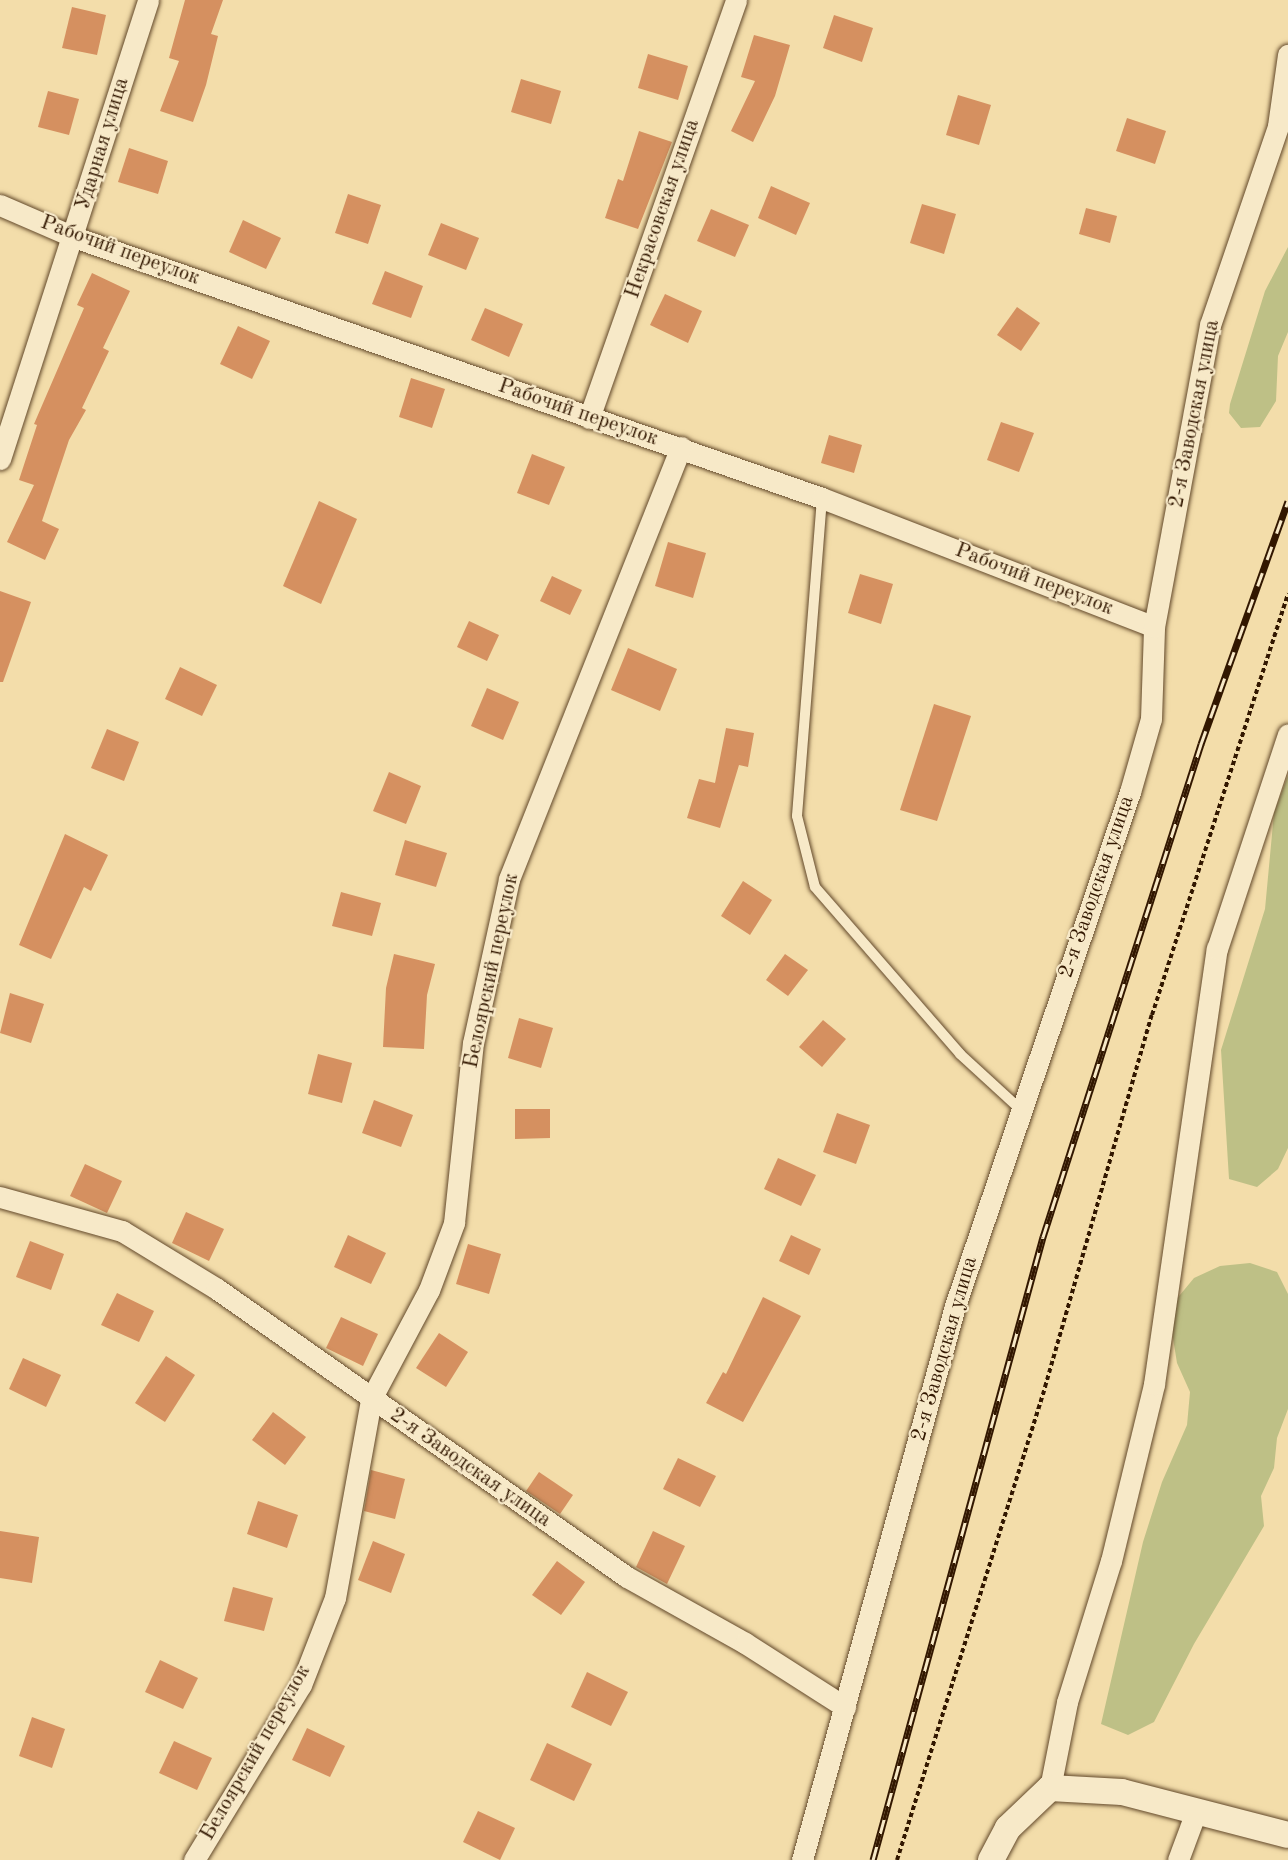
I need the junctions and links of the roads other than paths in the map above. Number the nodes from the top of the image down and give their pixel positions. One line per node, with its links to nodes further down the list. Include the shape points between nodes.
1 (148, 0): 5 (street, Ударная улица)
2 (736, 0): 6 (street, Некрасовская улица)
3 (1288, 56): 10 (street, 2-я Заводская улица, via 1278,126 1210,325)
4 (0, 205): 5 (street, Рабочий переулок)
5 (74, 237): 6 (street, Рабочий переулок); 8 (street, Ударная улица)
6 (589, 418): 7 (street, Рабочий переулок)
7 (681, 447): 9 (street, Рабочий переулок); 14 (street, Белоярский переулок, via 509,879 472,1043 454,1223 429,1290)
8 (0, 459)
9 (822, 498): 10 (street, Рабочий переулок); 12 (lane, via 797,816 815,887 960,1054)
10 (1154, 627): 12 (street, 2-я Заводская улица, via 1151,719 1130,792)
11 (1288, 734): 16 (street, via 1216,949 1154,1384 1111,1561 1067,1702)
12 (1020, 1109): 15 (street, 2-я Заводская улица, via 955,1306)
13 (0, 1197): 14 (street, via 122,1231 217,1288)
14 (371, 1399): 15 (street, 2-я Заводская улица, via 627,1577 745,1643); 19 (street, Белоярский переулок, via 335,1598 301,1685)
15 (845, 1707): 20 (street, 2-я Заводская улица)
16 (1050, 1788): 17 (street, via 1122,1791); 21 (street, via 1008,1828)
17 (1197, 1809): 18 (street); 22 (street)
18 (1288, 1835)
19 (194, 1860)
20 (802, 1860)
21 (991, 1860)
22 (1178, 1860)

